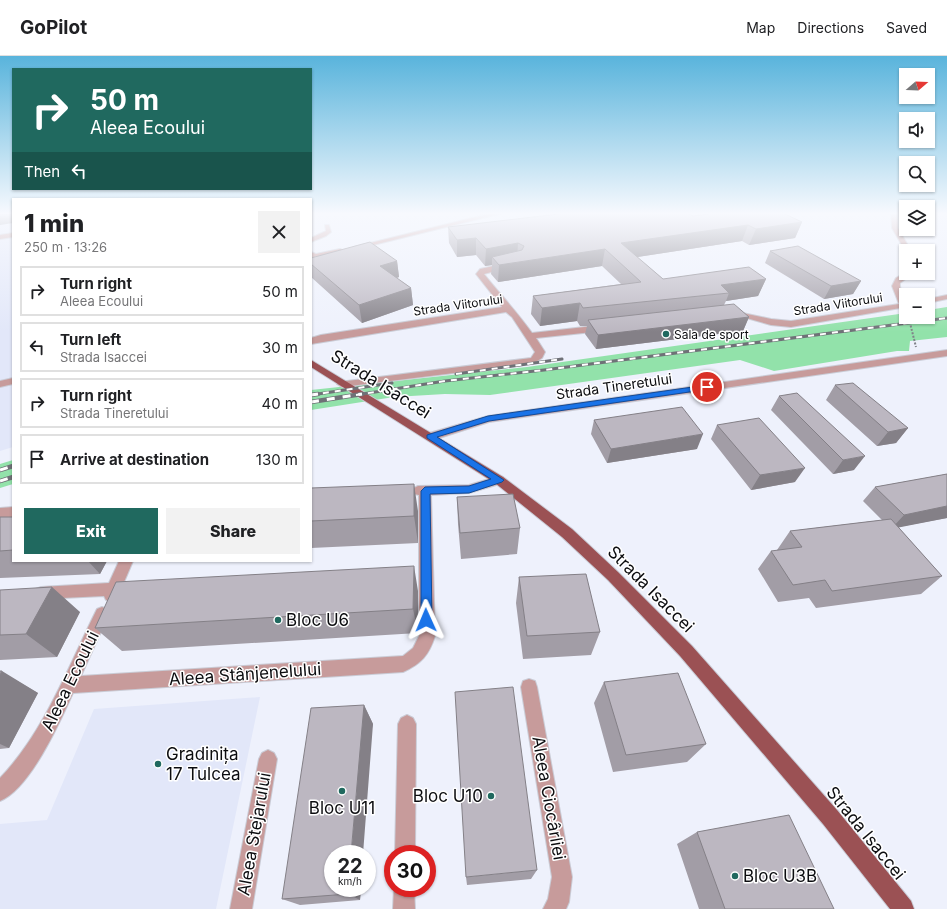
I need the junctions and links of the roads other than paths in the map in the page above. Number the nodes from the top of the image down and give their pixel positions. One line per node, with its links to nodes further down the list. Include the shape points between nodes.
1 (332, 253): 2 (street)
2 (312, 254)
3 (518, 263): 9 (street, via 483,271 480,274)
4 (899, 278): 5 (street, via 895,287)
5 (899, 294)
6 (947, 297): 7 (street)
7 (935, 300)
8 (899, 306): 10 (street, Strada Viitorului, via 791,324 770,322 734,313)
9 (508, 309): 12 (street, Strada Viitorului); 13 (street, Strada Viitorului)
10 (724, 314)
11 (607, 327): 12 (street)
12 (530, 336): 18 (street, Strada Viitorului, via 540,352 534,360)
13 (312, 341)
14 (947, 353): 19 (street, Strada Tineretului, via 488,419)
15 (312, 364): 18 (main road, Strada Isaccei)
16 (12, 381): 17 (street)
17 (0, 384)
18 (342, 384): 19 (main road, Strada Isaccei)
19 (430, 436): 20 (main road, Strada Isaccei)
20 (499, 480): 22 (street, via 469,489); 41 (main road, Strada Isaccei, via 567,533 686,651 830,817)
21 (404, 491): 22 (street)
22 (425, 491): 26 (street)
23 (12, 512): 24 (street)
24 (0, 513)
25 (126, 562): 29 (street, Aleea Ecoului)
26 (425, 574): 27 (street); 31 (street, Aleea Stânjenelului, via 424,646 419,655 403,664)
27 (409, 575)
28 (146, 587): 29 (street)
29 (114, 589): 30 (street); 31 (street, Aleea Ecoului)
30 (30, 594)
31 (69, 685): 35 (street, Aleea Ecoului, via 45,734 24,766)
32 (529, 687): 40 (street, Aleea Ciocârliei, via 562,877 558,902)
33 (407, 724): 36 (street)
34 (268, 759): 38 (street, Aleea Stejarului)
35 (1, 790)
36 (405, 845)
37 (404, 897): 39 (street)
38 (241, 909)
39 (404, 909)
40 (554, 909)
41 (903, 909)

